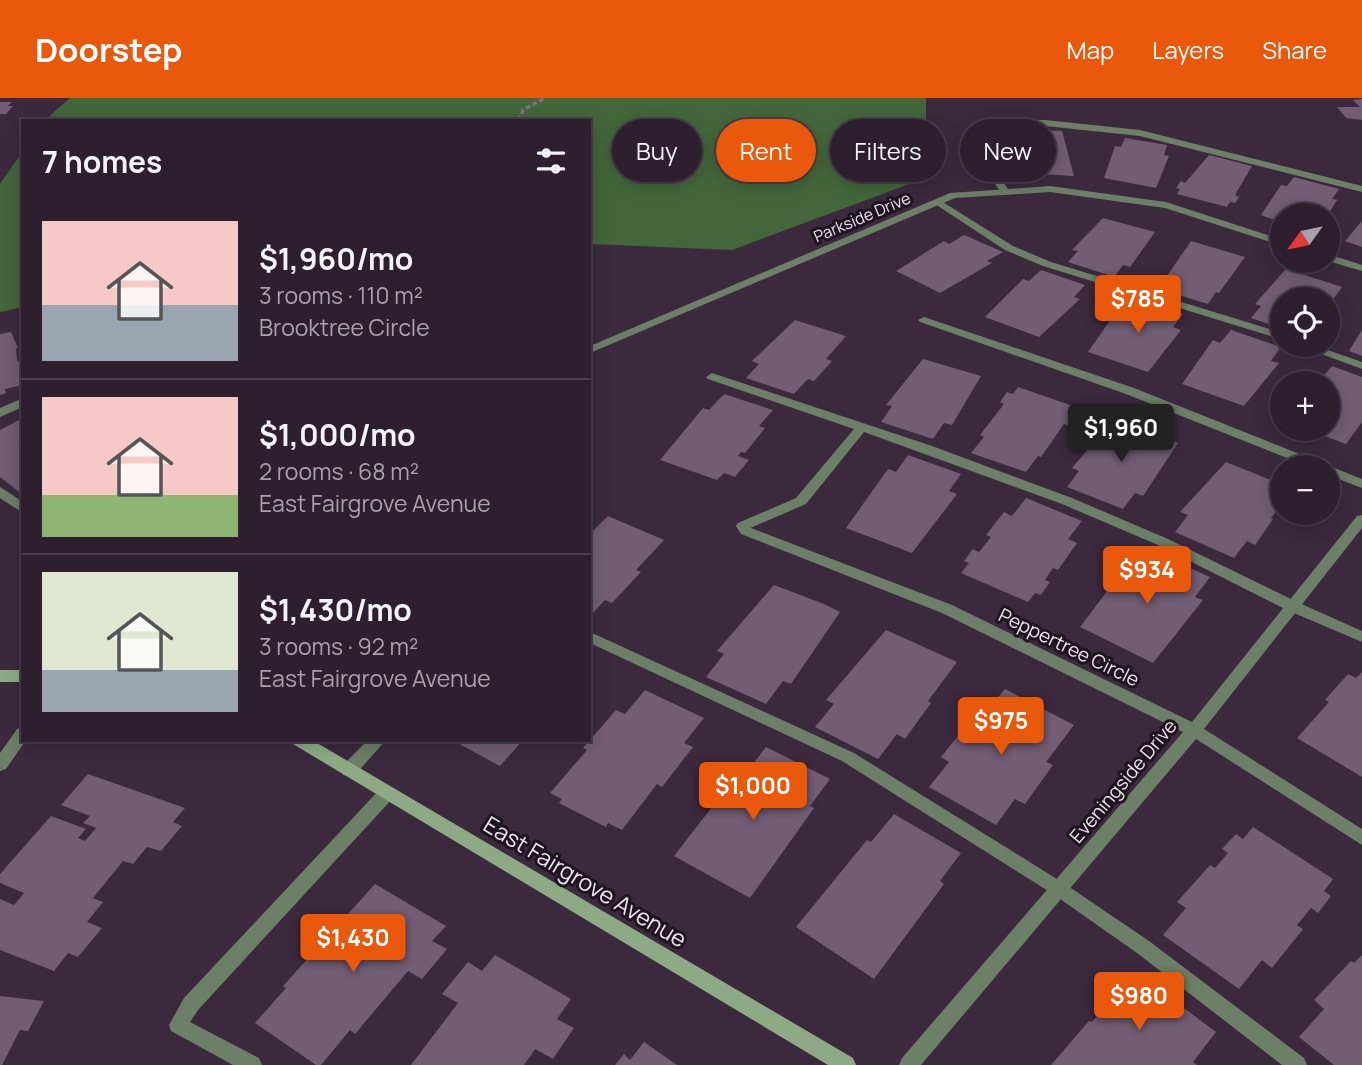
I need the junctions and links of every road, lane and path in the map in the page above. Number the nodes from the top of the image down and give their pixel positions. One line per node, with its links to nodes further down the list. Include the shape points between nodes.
1 (545, 98): 2 (path, via 523,110)
2 (520, 119)
3 (1362, 188): 4 (street, via 1140,133 1045,123 989,123 987,165)
4 (1005, 192): 5 (street, Parkside Drive, via 953,195); 6 (street, Parkside Drive, via 1050,189 1166,205)
5 (938, 202): 10 (street, via 1009,248 1047,264); 11 (street, Parkside Drive)
6 (1270, 239)
7 (1340, 261): 8 (street)
8 (1362, 268)
9 (924, 320): 18 (street, via 1130,391)
10 (1270, 333)
11 (591, 350)
12 (1337, 357): 13 (street)
13 (1362, 366)
14 (712, 377): 17 (street)
15 (21, 403): 16 (street)
16 (0, 413)
17 (862, 427): 24 (street, via 1067,501 1163,541); 29 (street, Peppertree Circle, via 801,501 743,526 746,531 947,609)
18 (1291, 455)
19 (1340, 475): 20 (street)
20 (1362, 484)
21 (0, 491): 22 (street)
22 (21, 507)
23 (1362, 519): 24 (street, Eveningside Drive)
24 (1292, 606): 26 (street); 29 (street, Eveningside Drive)
25 (591, 637): 37 (street, via 848,757)
26 (1362, 638)
27 (0, 676): 28 (street)
28 (21, 676)
29 (1194, 730): 36 (street, Peppertree Circle); 37 (street, Eveningside Drive)
30 (21, 736): 33 (street)
31 (302, 742): 34 (street, East Fairgrove Avenue)
32 (376, 742): 34 (street)
33 (0, 765)
34 (349, 770): 35 (street, East Fairgrove Avenue)
35 (387, 793): 38 (street, via 191,1004 178,1025); 39 (street, East Fairgrove Avenue)
36 (1362, 838)
37 (1059, 889): 40 (street, Eveningside Drive); 41 (street, via 1153,954)
38 (252, 1065)
39 (846, 1065)
40 (909, 1065)
41 (1297, 1065)

